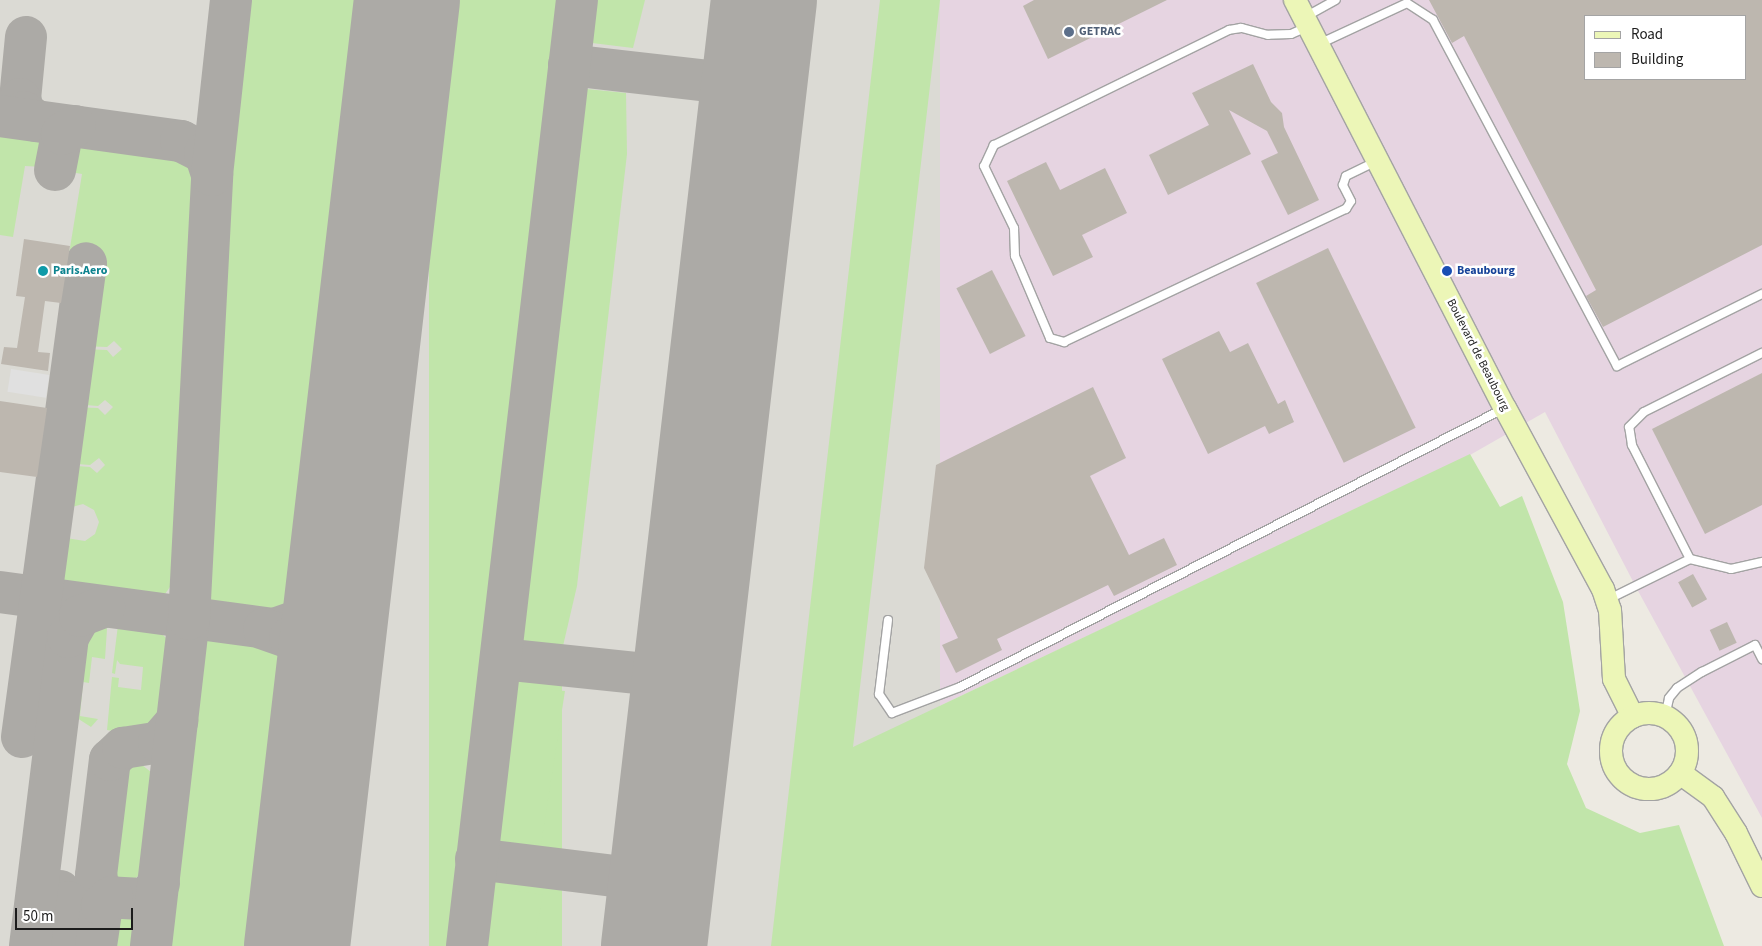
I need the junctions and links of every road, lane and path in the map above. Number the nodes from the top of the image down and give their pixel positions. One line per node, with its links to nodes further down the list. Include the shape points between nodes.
1 (1336, 0): 2 (lane)
2 (1303, 25): 3 (main road, Boulevard de Beaubourg); 3 (lane, via 1268,35 1241,28 1229,30 994,144 984,166 1014,228 1015,256 1050,338 1064,342 1346,209 1351,201 1343,185 1346,176); 4 (lane, via 1407,2 1433,20 1617,366)
3 (1376, 161): 6 (main road, Boulevard de Beaubourg)
4 (1762, 294)
5 (1762, 353): 7 (lane, via 1644,412 1629,427 1632,445)
6 (1505, 408): 9 (main road, Boulevard de Beaubourg); 10 (lane, via 960,687 892,713 878,694)
7 (1690, 559): 8 (lane, via 1731,569); 9 (lane, via 1625,594)
8 (1762, 562)
9 (1607, 599): 13 (main road, Boulevard de Beaubourg, via 1614,679)
10 (888, 620)
11 (1762, 659): 12 (lane, via 1755,645 1702,672 1677,688 1669,698)
12 (1665, 716): 13 (main road, via 1654,713); 14 (main road, via 1678,727 1686,741 1685,763)
13 (1633, 717): 14 (main road, via 1615,734 1612,759 1617,770 1635,786 1648,789 1666,785)
14 (1680, 773): 15 (main road, via 1713,797 1736,833)
15 (1762, 886)

